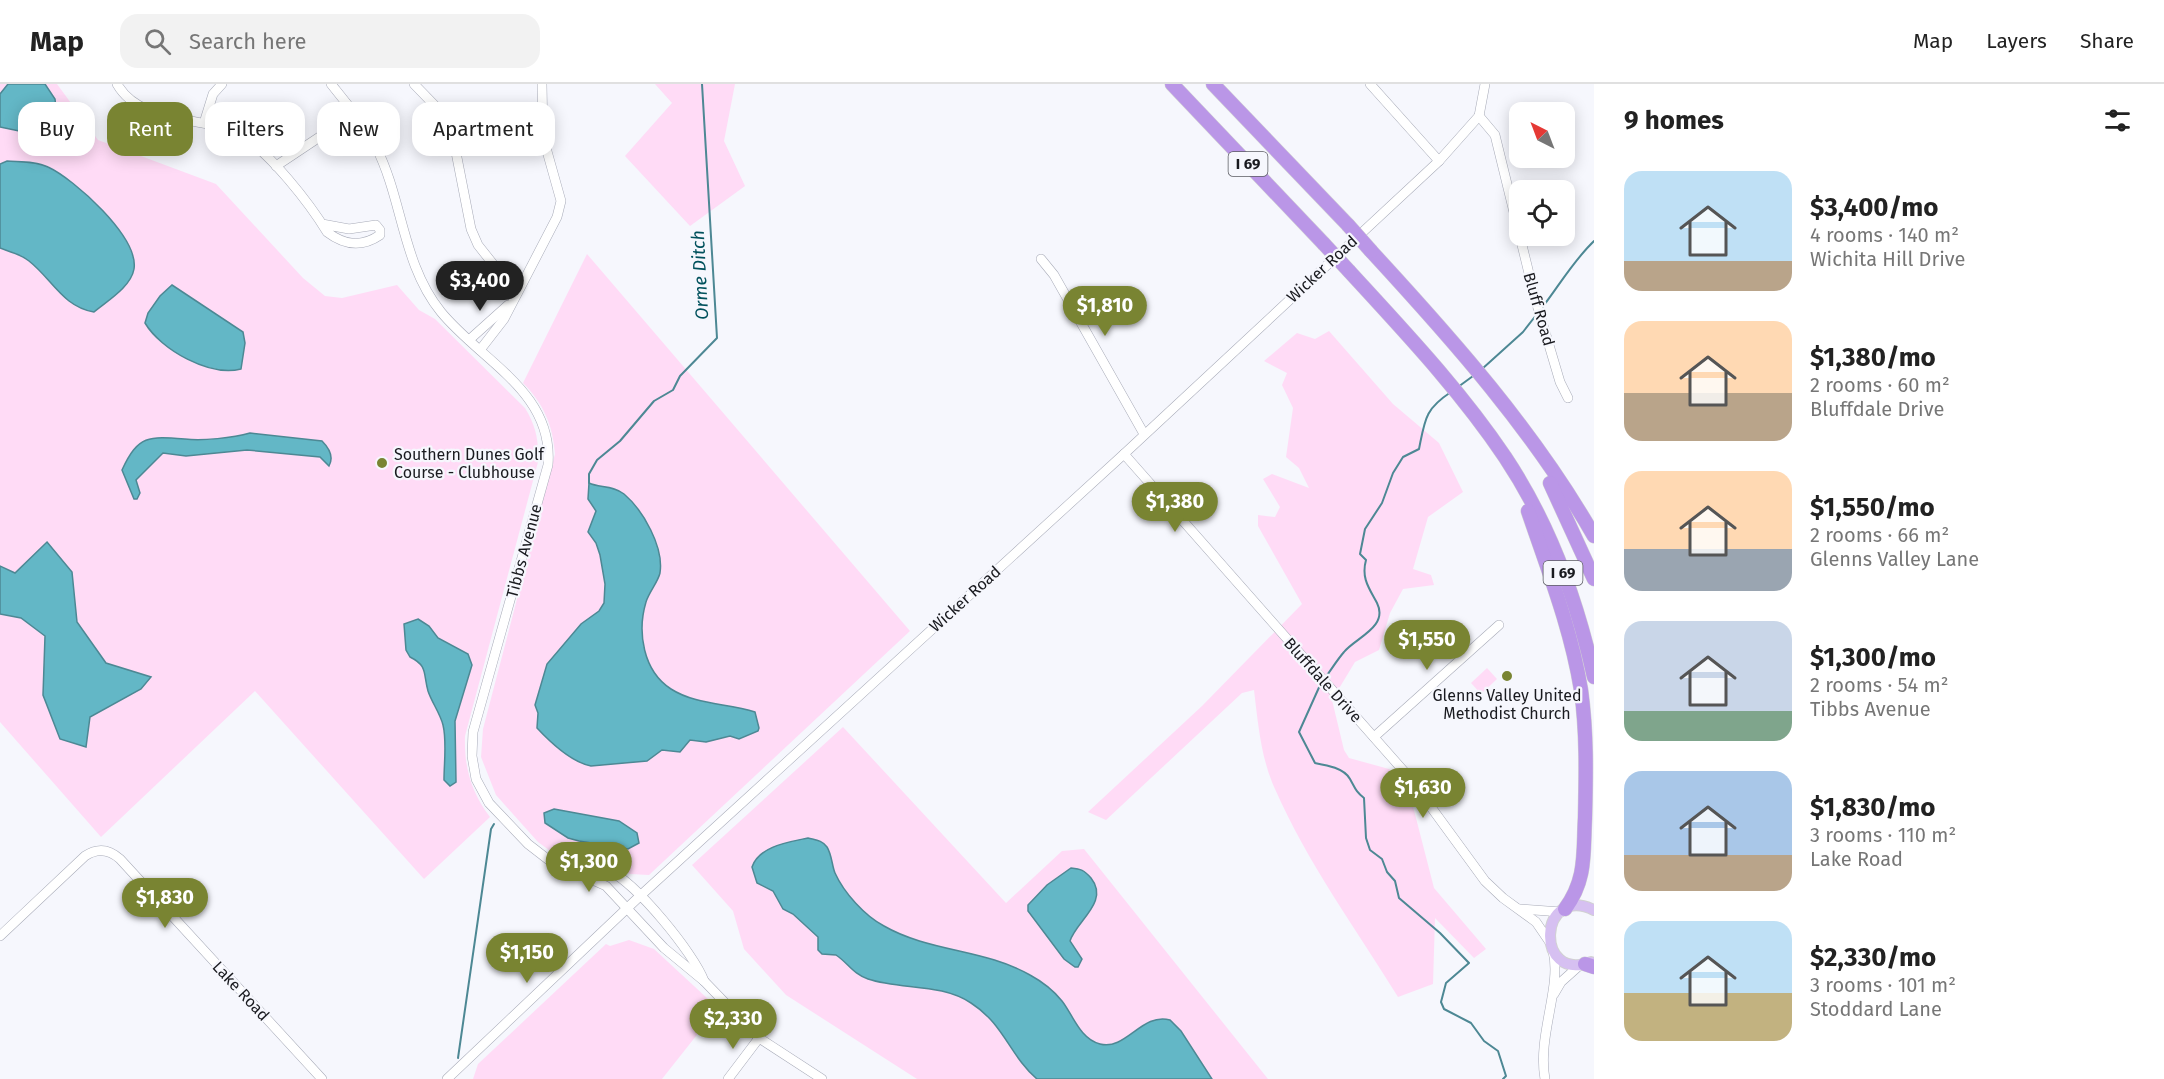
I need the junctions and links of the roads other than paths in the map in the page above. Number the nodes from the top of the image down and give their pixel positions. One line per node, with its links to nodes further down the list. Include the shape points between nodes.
1 (117, 84): 12 (street, via 129,100 146,110)
2 (222, 84): 12 (street, via 213,94)
3 (331, 84): 10 (street, Tibbs Avenue)
4 (414, 84): 19 (street, via 443,114 452,132 471,229 478,245 497,269)
5 (543, 84): 19 (street, via 543,137 561,201 557,217)
6 (1172, 84): 27 (highway, I 69, bridge, via 1434,364)
7 (1214, 84): 24 (highway, I 69, bridge, via 1348,225 1459,348)
8 (1370, 84): 15 (street)
9 (1485, 84): 11 (street)
10 (345, 102)
11 (1479, 116): 15 (street, Wicker Road); 23 (street, Bluff Road, via 1495,135 1535,298)
12 (204, 123): 16 (street, via 241,135)
13 (317, 137): 16 (street)
14 (379, 156): 21 (street, Tibbs Avenue, via 426,290 440,311)
15 (1439, 161): 25 (street, Wicker Road)
16 (276, 166): 17 (street)
17 (322, 224): 17 (street, via 337,240 352,244 370,242 380,235 376,225 349,229)
18 (1041, 258): 25 (street)
19 (522, 283): 20 (street)
20 (510, 303): 21 (street); 22 (street, via 504,319)
21 (469, 340): 22 (street, Tibbs Avenue)
22 (480, 350): 33 (street, Tibbs Avenue, via 533,403 544,425 549,453 473,732 472,756 476,779 489,803 538,854)
23 (1568, 398)
24 (1510, 412): 28 (highway); 29 (highway, I 69, via 1557,495)
25 (1144, 434): 26 (street, Wicker Road)
26 (1124, 454): 32 (street, Bluffdale Drive); 34 (street, Wicker Road)
27 (1516, 475): 31 (highway, I 69, via 1558,560); 37 (highway, via 1557,592 1582,699 1586,770 1583,865 1579,889)
28 (1594, 536)
29 (1594, 579)
30 (1499, 626): 32 (street)
31 (1594, 677)
32 (1374, 737): 36 (street, Bluffdale Drive, via 1423,796 1470,864)
33 (562, 866): 34 (street, Tibbs Avenue, via 610,871); 35 (street, Tibbs Avenue, via 606,886)
34 (640, 896): 35 (street, Wicker Road); 42 (street, Tibbs Avenue, via 700,968)
35 (626, 909): 42 (street, Tibbs Avenue); 46 (street, Wicker Road)
36 (1518, 909): 37 (street); 40 (street, Bluffdale Drive, via 1536,922)
37 (1563, 910): 38 (main road, via 1584,906); 40 (main road, via 1551,925)
38 (1594, 910)
39 (0, 936): 45 (street, Lake Road, via 85,856 100,850 110,852)
40 (1551, 946): 41 (main road, via 1564,962); 43 (street, via 1555,968)
41 (1588, 964): 43 (street, via 1561,982)
42 (704, 981): 44 (street, Tibbs Avenue)
43 (1549, 1005): 49 (street, via 1544,1040)
44 (759, 1038): 47 (street); 48 (street, Tibbs Avenue)
45 (322, 1079)
46 (447, 1079)
47 (728, 1079)
48 (822, 1079)
49 (1545, 1079)

